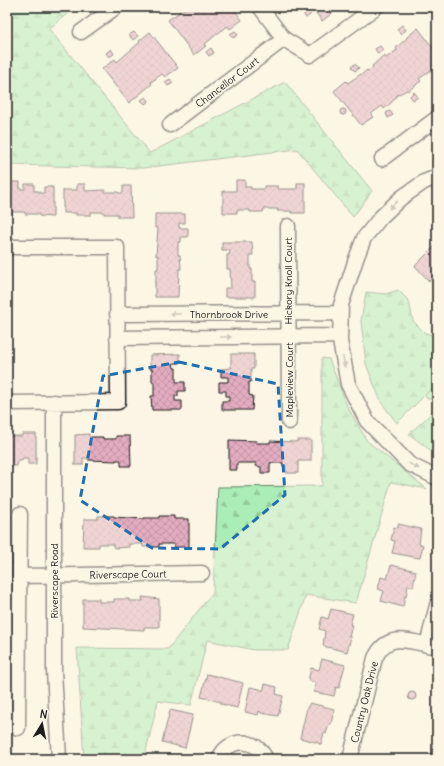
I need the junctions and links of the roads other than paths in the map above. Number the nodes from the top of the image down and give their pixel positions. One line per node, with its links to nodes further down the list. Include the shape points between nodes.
1 (116, 7): 4 (street)
2 (260, 7): 5 (street)
3 (376, 7): 5 (street, via 310,55)
4 (81, 32)
5 (284, 39): 7 (street, Chancellor Court)
6 (437, 118): 8 (street)
7 (170, 125)
8 (382, 159)
9 (437, 177): 13 (street, one-way to 13, via 424,182 401,198 381,216 364,238)
10 (288, 226): 12 (street, Hickory Knoll Court)
11 (7, 246): 14 (street, via 117,247)
12 (289, 313): 13 (street, Thornbrook Drive); 14 (street, Thornbrook Drive, one-way to 14); 16 (street, Hickory Knoll Court)
13 (340, 313): 15 (street)
14 (117, 314): 17 (street)
15 (340, 336): 16 (street); 21 (street, one-way to 21, via 348,384 367,421 408,464)
16 (289, 337): 17 (street, one-way to 16); 20 (street, Mapleview Court)
17 (117, 338): 18 (street, via 118,402)
18 (54, 402): 19 (street); 25 (street, Riverscape Road)
19 (7, 403)
20 (289, 422)
21 (437, 478)
22 (20, 514): 24 (street)
23 (202, 573): 25 (street, Riverscape Court)
24 (20, 576): 25 (street, Riverscape Court); 28 (street)
25 (54, 576): 29 (street, Riverscape Road, via 54,671)
26 (437, 605): 27 (street, Country Oak Drive)
27 (432, 646): 32 (street, Country Oak Drive, via 396,640 387,642 379,649)
28 (18, 728)
29 (58, 759)
30 (219, 759): 31 (street, via 228,747 246,742 256,746)
31 (266, 759)
32 (350, 759)

